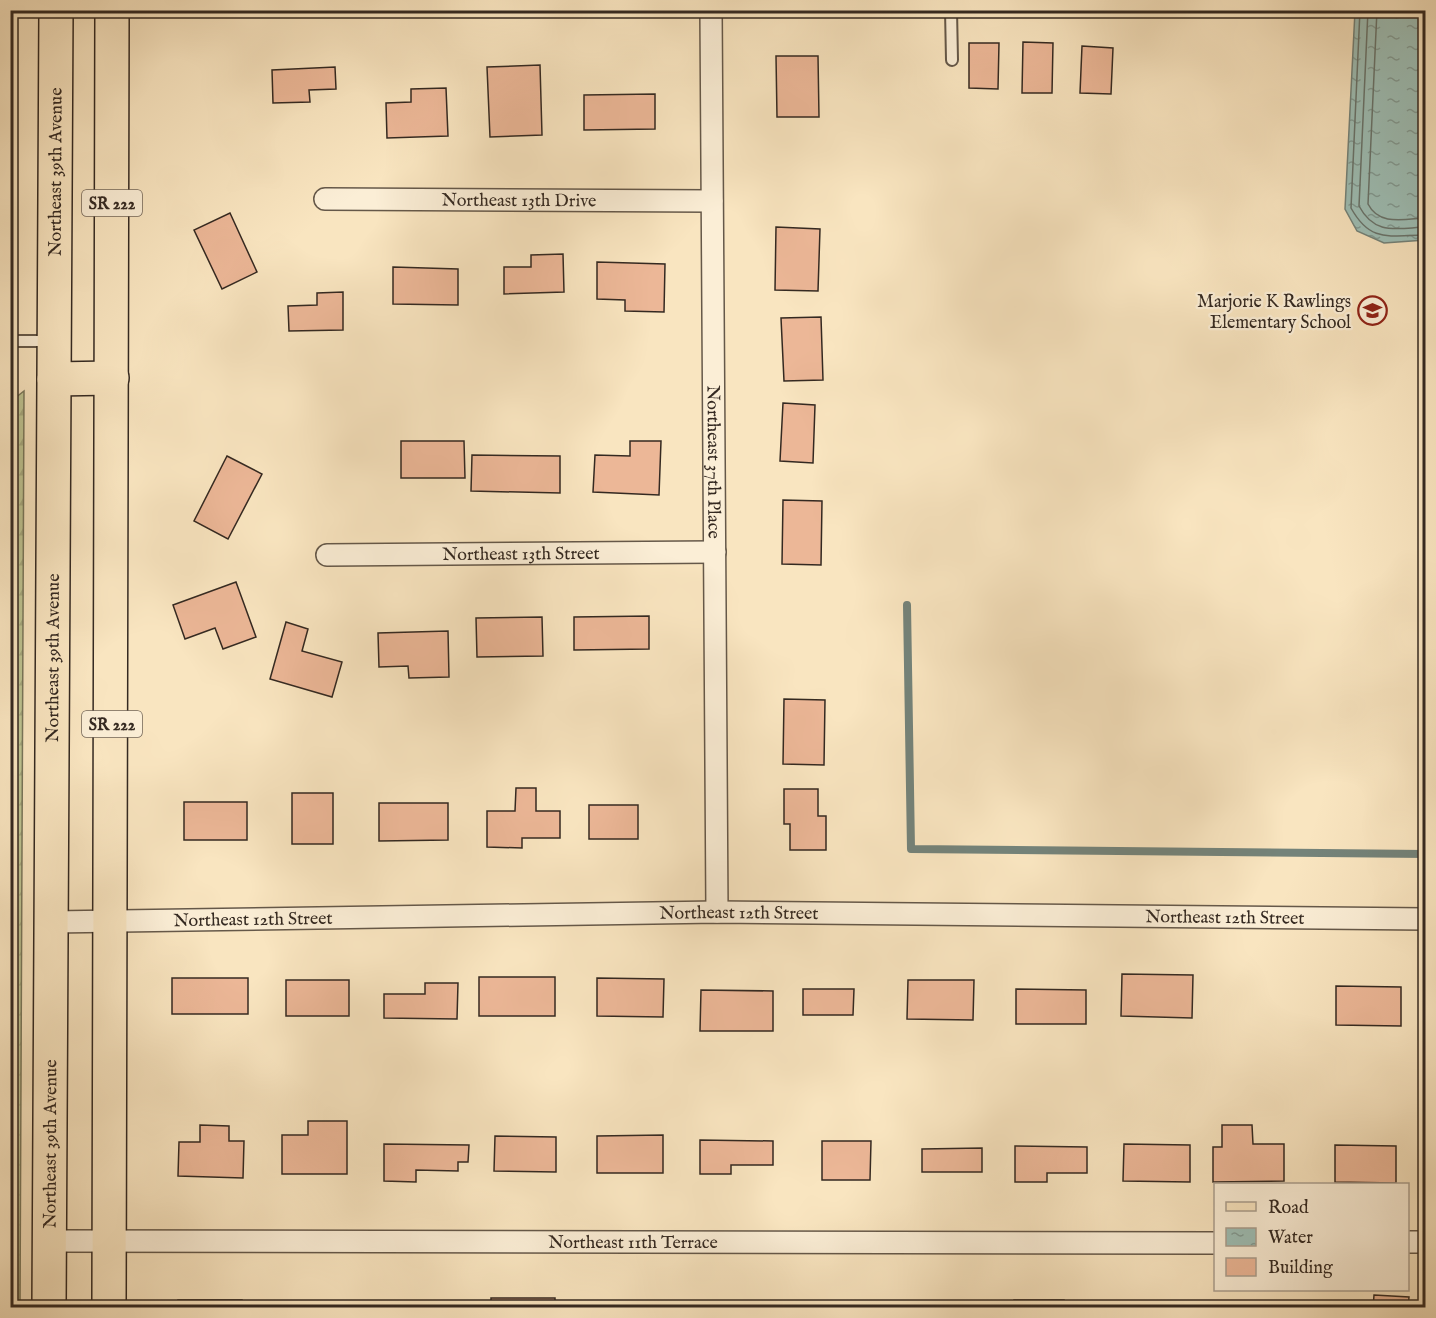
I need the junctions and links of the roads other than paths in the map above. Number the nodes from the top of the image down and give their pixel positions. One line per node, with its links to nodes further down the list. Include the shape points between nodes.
1 (56, 10): 9 (main road, Northeast 39th Avenue / SR 222)
2 (112, 10): 10 (main road, SR 222)
3 (711, 10): 7 (street, Northeast 37th Place)
4 (951, 10): 5 (lane)
5 (952, 60)
6 (325, 199): 7 (street, Northeast 13th Drive)
7 (712, 201): 12 (street, Northeast 37th Place)
8 (10, 340): 9 (lane)
9 (54, 341): 11 (main road, Northeast 39th Avenue / SR 222)
10 (112, 378): 11 (main road); 16 (main road, SR 222)
11 (54, 379): 17 (main road, Northeast 39th Avenue / SR 222)
12 (715, 552): 13 (street, Northeast 13th Street); 14 (street, Northeast 37th Place)
13 (327, 555)
14 (717, 912): 15 (street, Northeast 12th Street); 16 (street, Northeast 12th Street)
15 (1425, 919)
16 (112, 921): 17 (street, Northeast 12th Street); 19 (main road, SR 222)
17 (52, 922): 18 (main road, Northeast 39th Avenue / SR 222)
18 (49, 1241): 19 (street, Northeast 11th Terrace); 23 (main road, Northeast 39th Avenue / SR 222)
19 (110, 1242): 22 (street, Northeast 11th Terrace); 24 (main road, SR 222)
20 (1409, 1242): 21 (street)
21 (1425, 1242)
22 (1214, 1243)
23 (49, 1308)
24 (109, 1308)

